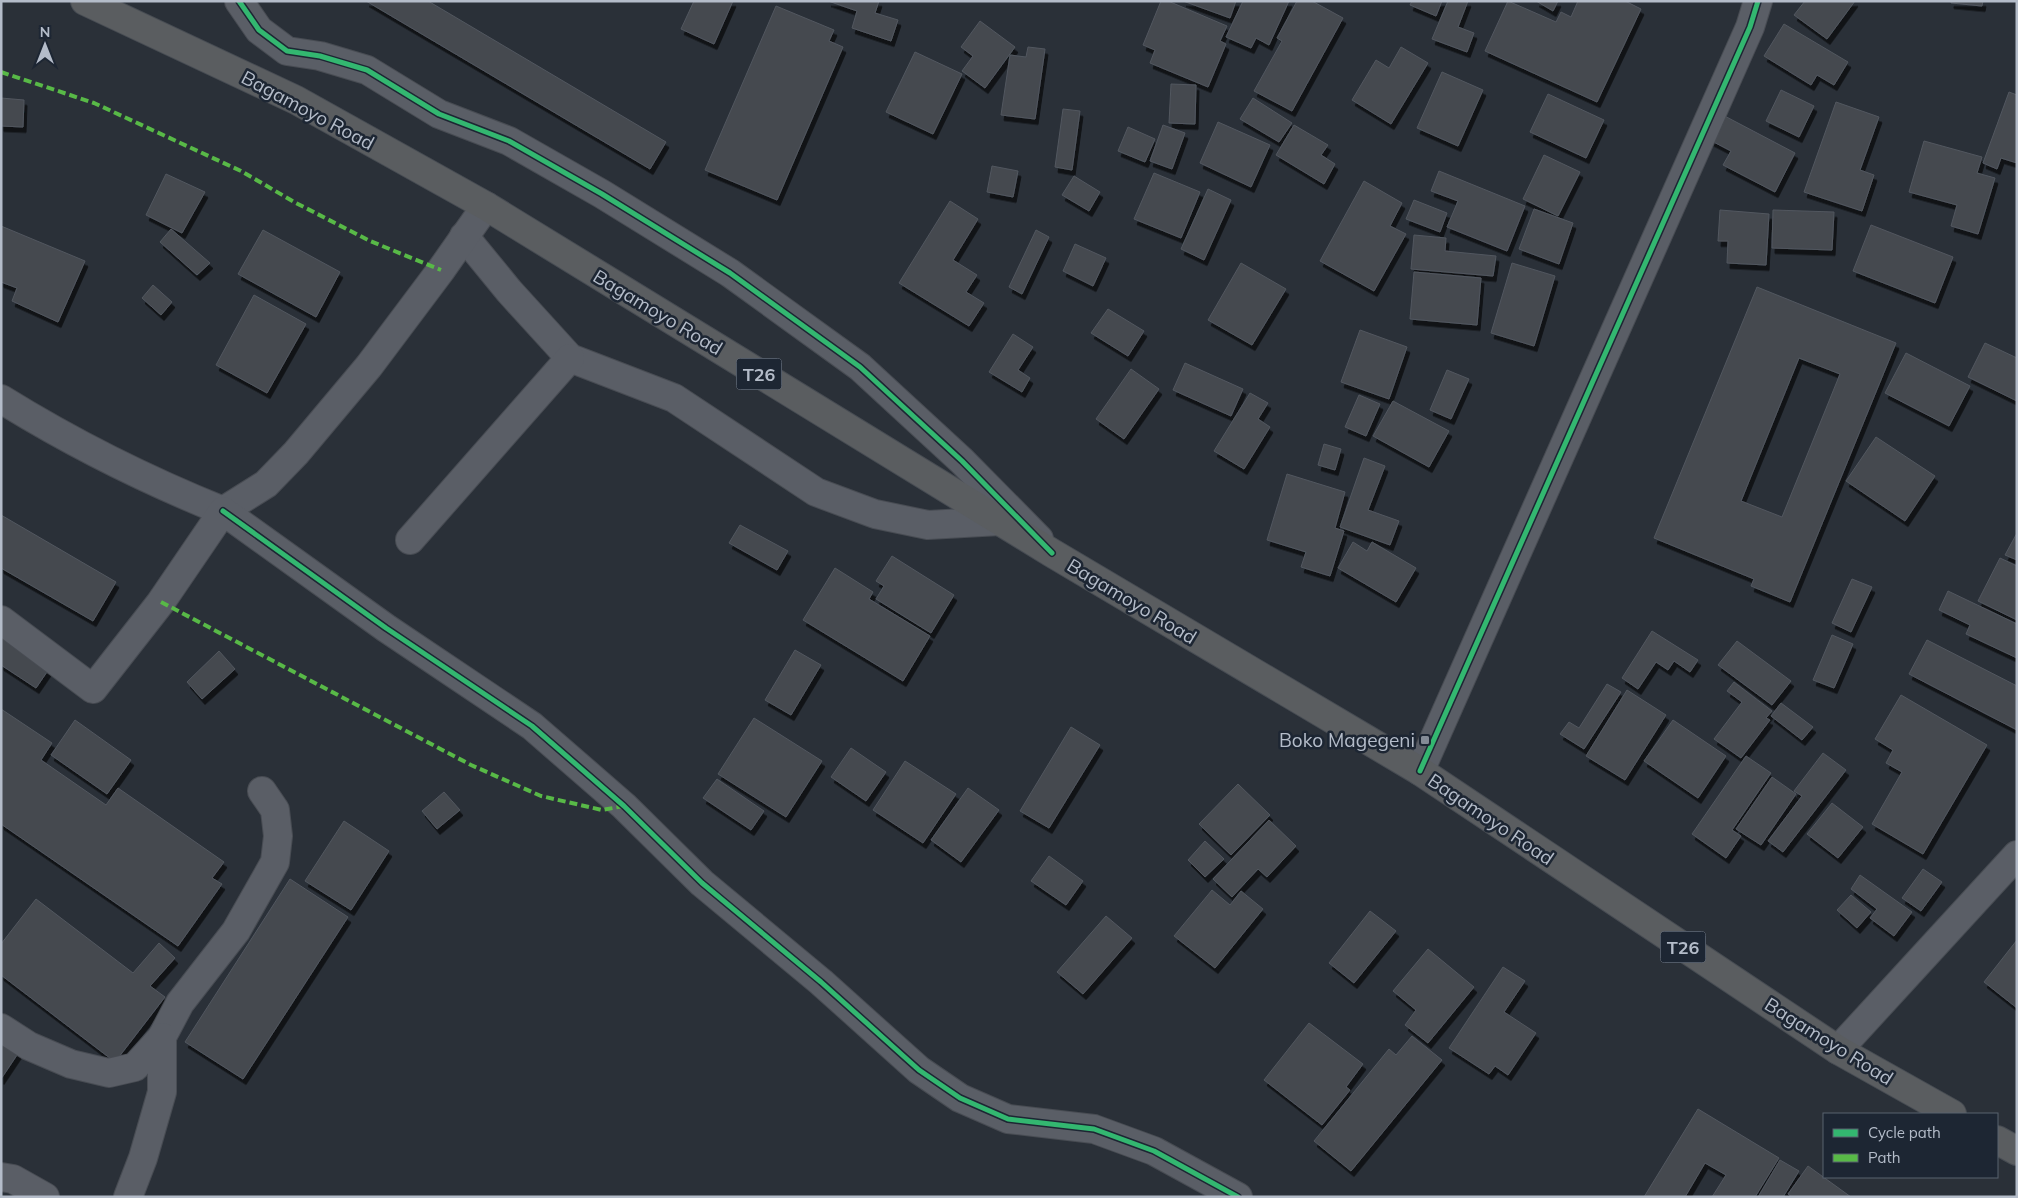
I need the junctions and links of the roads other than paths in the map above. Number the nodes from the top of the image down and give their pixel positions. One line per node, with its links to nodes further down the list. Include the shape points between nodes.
1 (85, 1): 4 (highway, Bagamoyo Road / T26, via 296,100)
2 (240, 1): 11 (street, via 259,30 288,51 320,56 367,70 439,114 509,141 602,194 730,274 860,367 962,461)
3 (1758, 1): 13 (street, via 1750,27)
4 (486, 206): 5 (street); 9 (highway, Bagamoyo Road / T26)
5 (464, 236): 6 (street); 8 (street, via 369,366 296,453 266,484)
6 (570, 358): 9 (street, via 674,398 816,492 876,514 928,525); 10 (street)
7 (1, 400): 8 (street, via 123,468)
8 (223, 511): 12 (street, via 161,602 93,689); 25 (street, via 386,628 532,726 624,806 702,883 821,982 919,1070 960,1098 1008,1119 1094,1129 1154,1151)
9 (1000, 521): 11 (highway, Bagamoyo Road / T26)
10 (410, 540)
11 (1052, 553): 13 (highway, Bagamoyo Road / T26)
12 (1, 620)
13 (1420, 771): 18 (highway, Bagamoyo Road / T26)
14 (262, 791): 17 (street, via 275,810 278,836 275,862 236,931 180,1003)
15 (2017, 856): 18 (street)
16 (1, 1028): 17 (street, via 30,1046 71,1064 110,1074 135,1067)
17 (162, 1037): 24 (street, via 162,1092 144,1158)
18 (1838, 1050): 19 (highway, Bagamoyo Road / T26)
19 (1950, 1113)
20 (1998, 1141): 21 (highway)
21 (2017, 1151)
22 (1, 1177): 23 (street, via 13,1179)
23 (45, 1197)
24 (128, 1197)
25 (1238, 1197)

